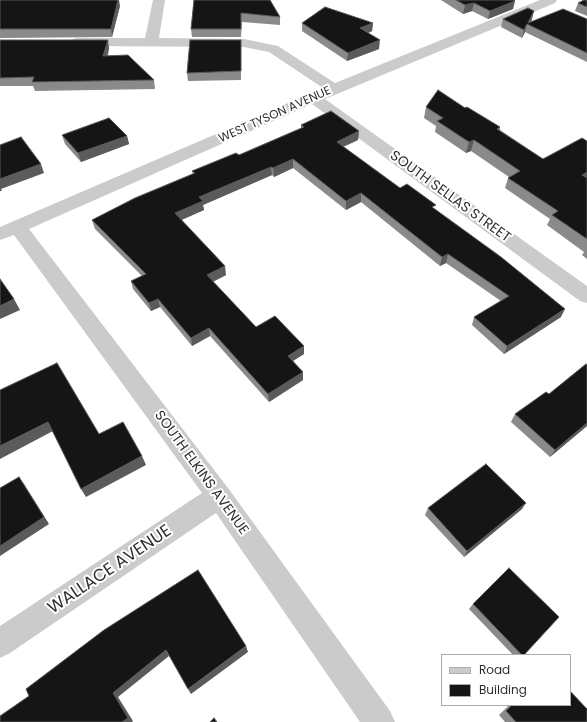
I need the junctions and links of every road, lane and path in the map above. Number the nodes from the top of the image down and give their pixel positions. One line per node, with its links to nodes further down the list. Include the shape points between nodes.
1 (159, 0): 4 (street)
2 (549, 3): 5 (street, WEST TYSON AVENUE)
3 (63, 42): 4 (street)
4 (151, 42): 5 (street, via 244,43 273,49)
5 (334, 89): 6 (street, WEST TYSON AVENUE)
6 (314, 98): 7 (street, WEST TYSON AVENUE); 8 (street, SOUTH SELLAS STREET)
7 (9, 231): 9 (street, SOUTH ELKINS AVENUE)
8 (587, 296)
9 (219, 496): 10 (street, WALLACE AVENUE); 11 (street, SOUTH ELKINS AVENUE)
10 (0, 643)
11 (379, 722)

